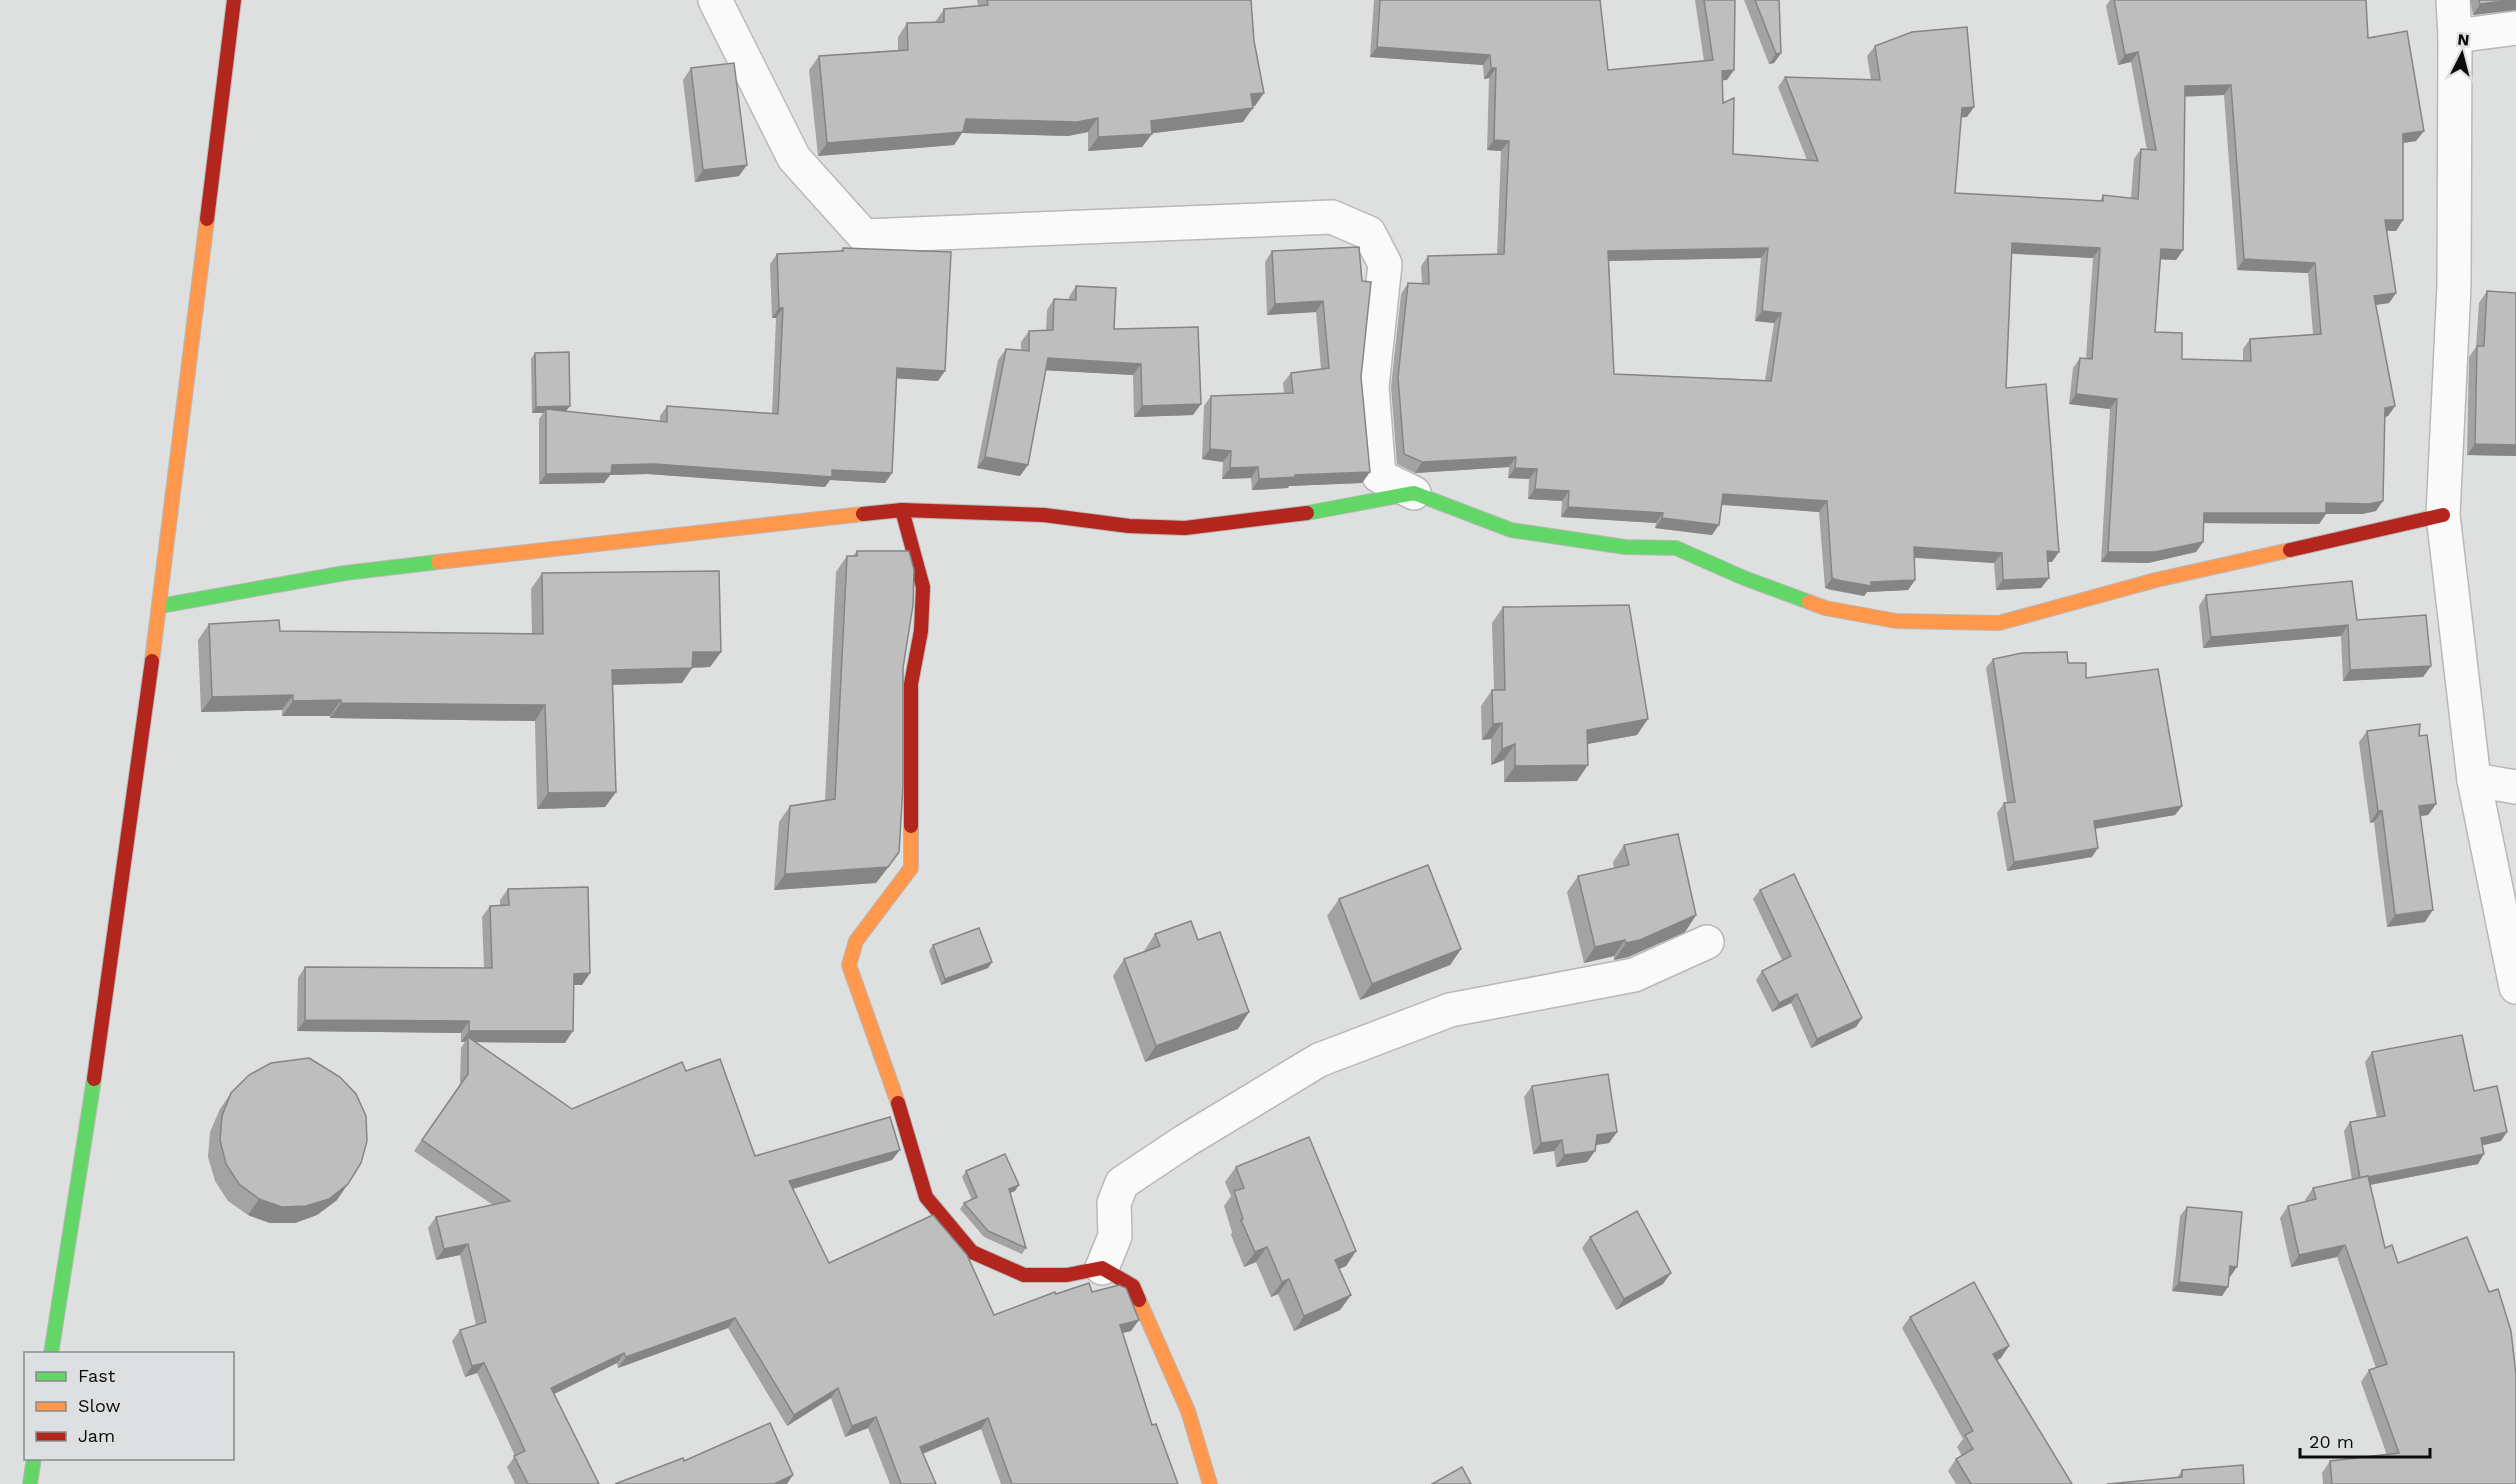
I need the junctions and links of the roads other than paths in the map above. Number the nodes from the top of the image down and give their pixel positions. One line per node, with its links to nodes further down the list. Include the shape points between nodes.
1 (234, 0): 9 (street)
2 (714, 0): 6 (street, via 794,158 864,236 1332,217 1369,233 1385,264 1372,387 1379,476)
3 (2453, 0): 5 (street)
4 (2516, 28): 5 (street)
5 (2456, 36): 8 (street, via 2454,286)
6 (1413, 493): 7 (street, via 1277,518 1185,528 1129,526 1044,515); 8 (street, via 1511,530 1625,547 1676,548 1825,608 1908,622 1999,623 2156,580)
7 (902, 510): 9 (street, via 345,573); 14 (street, via 923,587 921,631 911,684 911,868 856,941 849,965 893,1084 926,1197 972,1252 1024,1275 1067,1275)
8 (2443, 515): 10 (street)
9 (160, 606): 15 (street, via 89,1115)
10 (2474, 780): 11 (street); 13 (street)
11 (2516, 787)
12 (1707, 942): 14 (street, via 1634,975 1450,1010 1319,1060 1122,1183 1114,1203 1115,1236)
13 (2516, 987)
14 (1102, 1268): 18 (street, via 1133,1286 1188,1411)
15 (51, 1352)
16 (34, 1460): 17 (street)
17 (30, 1484)
18 (1210, 1484)

